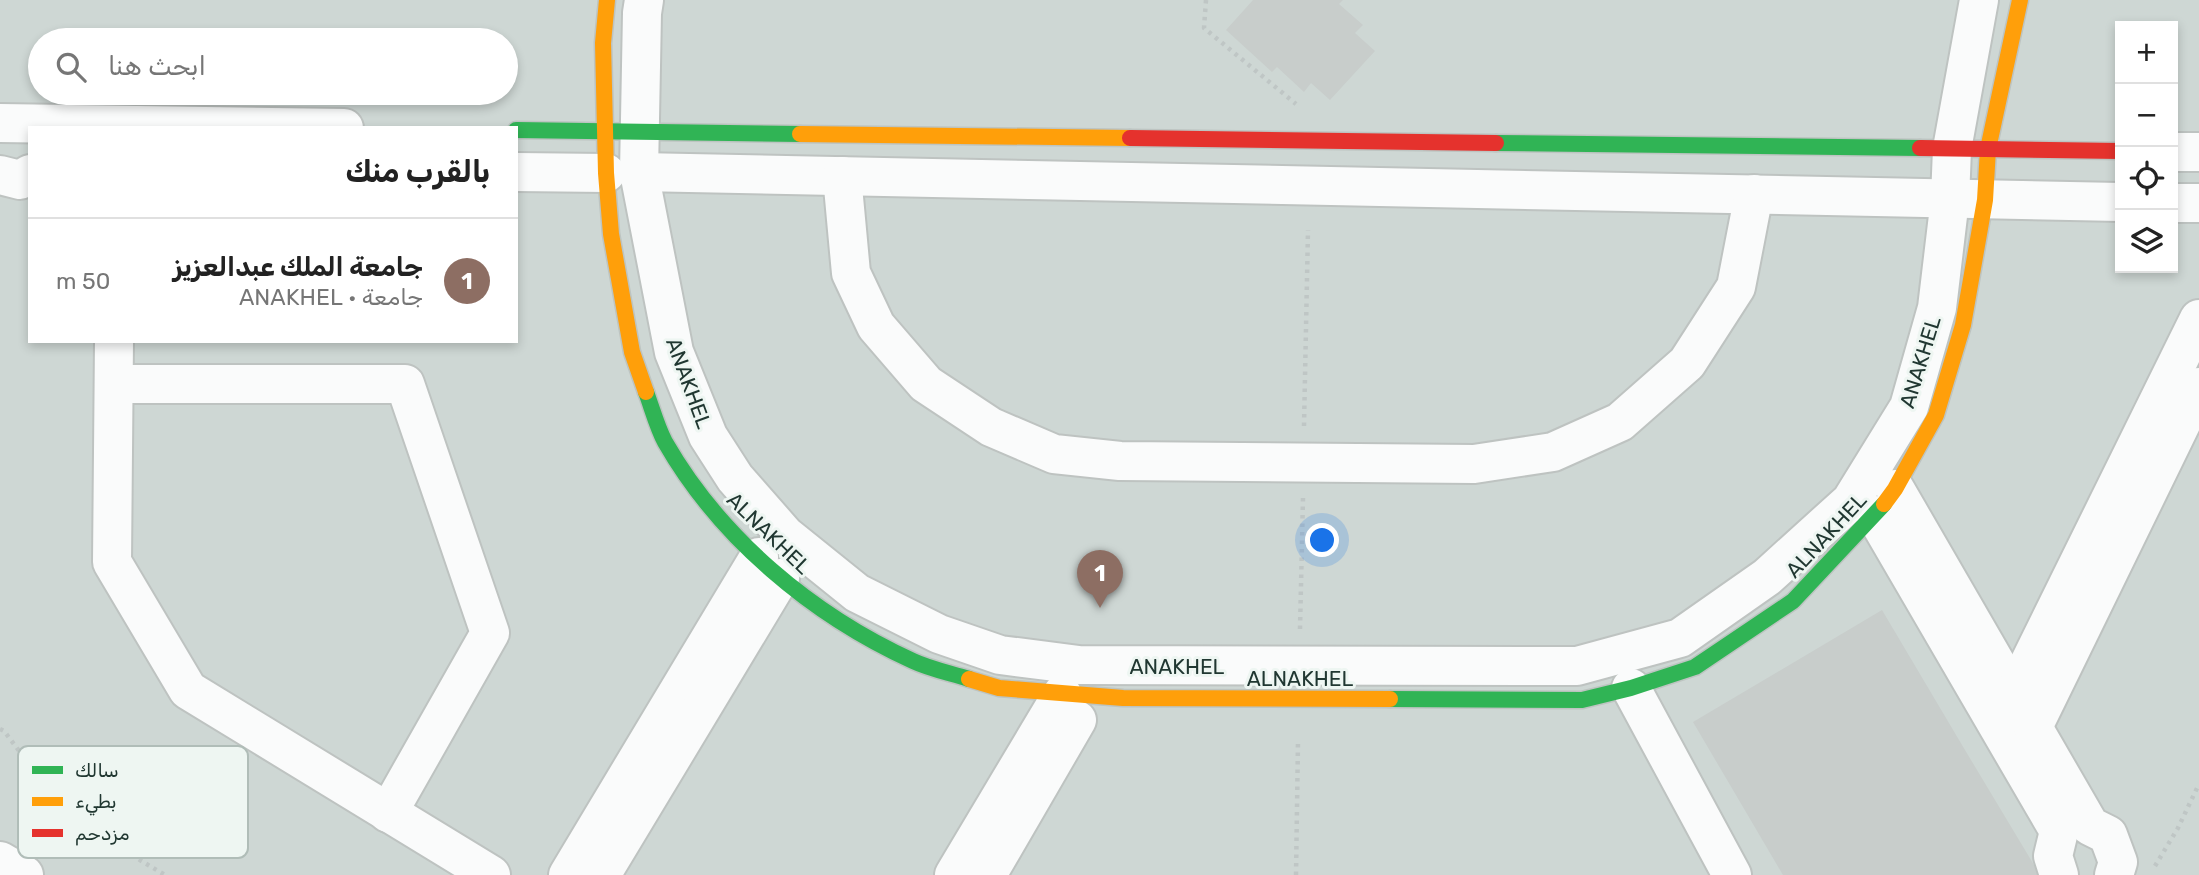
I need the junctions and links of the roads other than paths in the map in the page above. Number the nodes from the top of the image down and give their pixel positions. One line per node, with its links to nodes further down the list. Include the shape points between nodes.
1 (607, 0): 8 (street, via 603,43)
2 (644, 0): 8 (street, ANAKHEL)
3 (1979, 0): 9 (street, ANAKHEL)
4 (2020, 0): 9 (street)
5 (0, 123): 6 (street)
6 (206, 126)
7 (518, 131): 8 (street)
8 (622, 133): 9 (street); 14 (street, ANAKHEL)
9 (1970, 149): 10 (street); 19 (street, ANAKHEL)
10 (2115, 151)
11 (2178, 152): 12 (street)
12 (2199, 152)
13 (518, 172): 14 (street)
14 (622, 172): 17 (street); 19 (street, ANAKHEL, via 674,352 708,436 735,478 785,535 857,593 939,634 1000,655 1079,665 1577,666 1680,638 1767,577 1851,501 1909,407); 28 (street, ALNAKHEL, via 611,234 632,352 664,440 714,513)
15 (0, 175): 16 (street, via 20,180)
16 (28, 175)
17 (842, 176): 18 (street); 18 (street, via 851,273 876,326 926,384 991,427 1054,454 1120,461 1474,464 1553,452 1620,422 1687,363 1736,287)
18 (1754, 194): 19 (street)
19 (1968, 199): 20 (street); 27 (street, ALNAKHEL, via 1963,325 1936,415)
20 (2115, 202)
21 (2178, 203): 22 (street)
22 (2199, 203)
23 (2199, 319): 30 (street)
24 (114, 343): 25 (street)
25 (114, 384): 33 (street, via 112,562 188,690); 33 (street, via 405,384 490,633)
26 (2199, 387): 32 (street)
27 (1885, 502): 29 (street, ALNAKHEL, via 1793,601 1695,667); 30 (street); 42 (street, via 2059,831 2053,856)
28 (770, 568): 31 (street, ALNAKHEL, via 855,631 915,662 999,688); 37 (street); 38 (street)
29 (1631, 688): 31 (street, ALNAKHEL, via 1582,700); 41 (street)
30 (2014, 694): 32 (street)
31 (1077, 695): 39 (street); 40 (street)
32 (2033, 727): 43 (street, via 2090,826 2108,835 2118,862)
33 (388, 813): 36 (street)
34 (0, 861): 35 (street)
35 (24, 875)
36 (491, 875)
37 (568, 875)
38 (601, 875)
39 (954, 875)
40 (987, 875)
41 (1732, 875)
42 (2059, 875)
43 (2114, 875)

